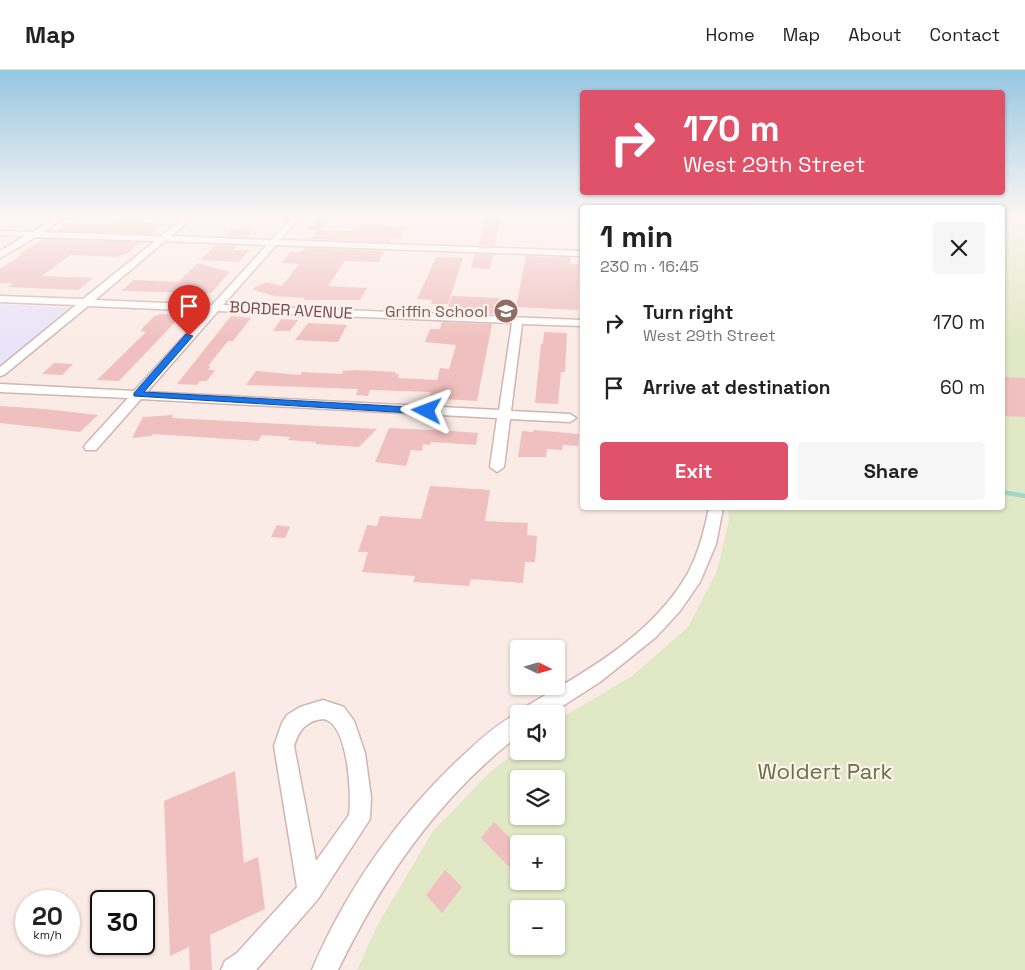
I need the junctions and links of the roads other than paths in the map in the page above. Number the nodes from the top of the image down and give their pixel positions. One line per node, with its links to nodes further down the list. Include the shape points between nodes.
1 (141, 257): 4 (street)
2 (260, 257): 5 (street)
3 (0, 299): 4 (street, BORDER AVENUE)
4 (86, 302): 5 (street, BORDER AVENUE); 8 (street)
5 (215, 307): 6 (street, BORDER AVENUE); 10 (street)
6 (517, 321): 7 (street, BORDER AVENUE); 11 (street)
7 (580, 323)
8 (0, 373)
9 (0, 388): 10 (street)
10 (137, 394): 11 (street); 13 (street)
11 (504, 416): 12 (street); 14 (street)
12 (570, 418)
13 (91, 447)
14 (497, 467)
15 (716, 510): 16 (street, via 699,566 674,608 618,660)
16 (546, 705)
17 (510, 730): 20 (street, via 462,769 419,818 374,881)
18 (310, 891): 18 (street, via 359,819 362,807 359,776 347,729 336,714 318,710 297,719 289,728 284,746); 19 (street, via 246,962)
19 (234, 970)
20 (325, 970)

